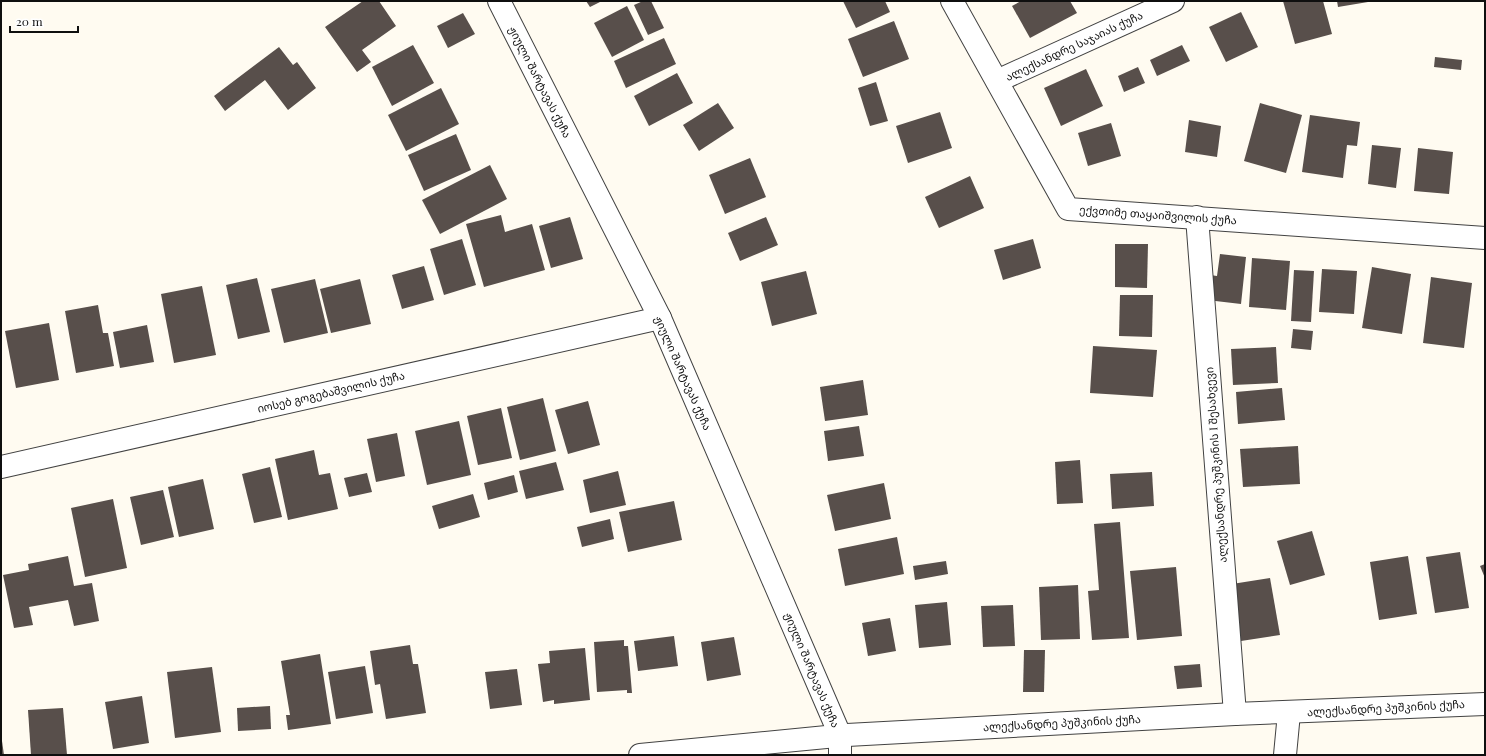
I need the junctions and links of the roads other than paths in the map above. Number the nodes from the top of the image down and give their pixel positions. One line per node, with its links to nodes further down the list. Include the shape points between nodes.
1 (499, 1): 7 (street, ჟიული შარტავას ქუჩა)
2 (952, 1): 4 (street, ექვთიმე თაყაიშვილის ქუჩა)
3 (1173, 1): 4 (street, ალექსანდრე საჯაიას ქუჩა)
4 (997, 81): 5 (street, ექვთიმე თაყაიშვილის ქუჩა, via 1068,209)
5 (1197, 217): 6 (street, ექვთიმე თაყაიშვილის ქუჩა); 11 (street, ალექსანდრე პუშკინის I შესახვევი)
6 (1485, 238)
7 (660, 318): 8 (street, იოსებ გოგებაშვილის ქუჩა); 12 (street, ჟიული შარტავას ქუჩა)
8 (1, 467)
9 (1485, 704): 10 (street, ალექსანდრე პუშკინის ქუჩა)
10 (1289, 713): 11 (street, ალექსანდრე პუშკინის ქუჩა); 14 (street)
11 (1235, 714): 12 (street, ალექსანდრე პუშკინის ქუჩა)
12 (840, 745): 13 (street, ალექსანდრე პუშკინის ქუჩა)
13 (640, 755)
14 (1285, 755)

